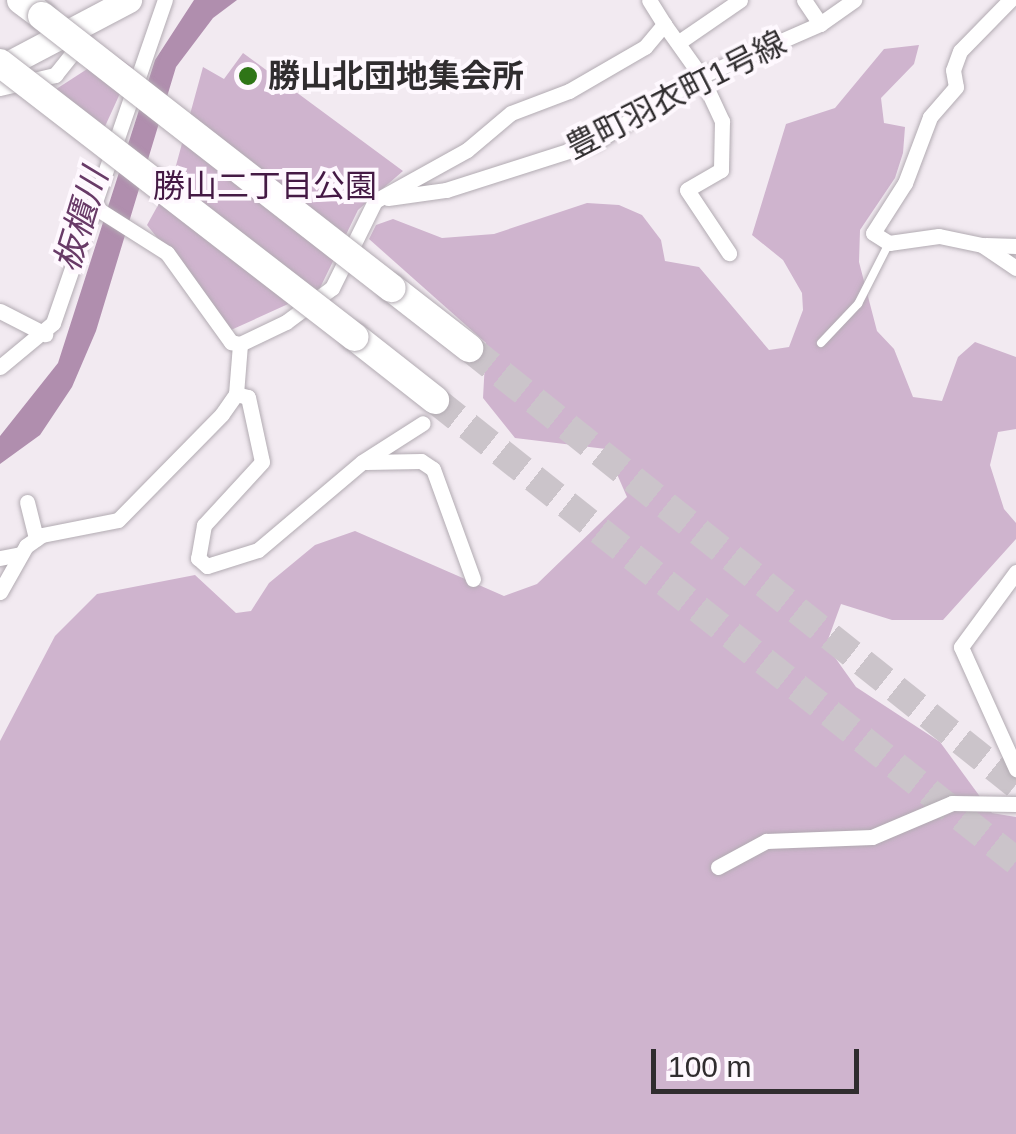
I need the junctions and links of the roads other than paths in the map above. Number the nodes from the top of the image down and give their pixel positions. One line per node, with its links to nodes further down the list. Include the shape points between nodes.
1 (129, 0): 9 (main road)
2 (165, 0): 17 (street)
3 (649, 0): 10 (street)
4 (740, 0): 12 (street)
5 (804, 0): 11 (street)
6 (854, 0): 11 (street, 豊町羽衣町1号線)
7 (1010, 0): 18 (street, via 960,51 956,87 930,117 905,184 873,233)
8 (32, 8): 27 (highway, bridge)
9 (100, 18): 13 (main road); 15 (street, via 55,75)
10 (664, 24): 12 (street); 16 (street, via 645,47 570,91 511,113 467,150)
11 (820, 24): 14 (street, 豊町羽衣町1号線)
12 (680, 42): 14 (street)
13 (0, 65): 30 (highway, bridge, via 354,337)
14 (701, 76): 16 (street, 豊町羽衣町1号線, via 596,142 446,190); 21 (street, via 722,122 721,170 687,190)
15 (0, 88)
16 (374, 200): 26 (street, via 332,288)
17 (99, 209): 24 (street); 26 (street, via 168,253 231,342)
18 (889, 243): 19 (street, via 938,236); 25 (lane, via 858,304)
19 (982, 245): 20 (street); 22 (street)
20 (1016, 246)
21 (729, 253)
22 (1016, 268)
23 (0, 311): 24 (street)
24 (45, 334): 28 (street)
25 (821, 343)
26 (240, 344): 29 (street)
27 (469, 348)
28 (0, 367)
29 (236, 394): 31 (street, via 248,397 262,462 204,525 198,558 206,566 258,550); 33 (street, via 118,520)
30 (429, 411): 31 (street)
31 (362, 462): 37 (street, via 420,460 432,469)
32 (27, 502): 33 (street)
33 (36, 539): 34 (street)
34 (21, 554): 35 (street); 38 (street)
35 (0, 558)
36 (1016, 572): 39 (street, via 961,647)
37 (473, 579)
38 (0, 592)
39 (1016, 769)
40 (1016, 804): 41 (street, via 952,803 872,837 766,841)
41 (718, 867)

